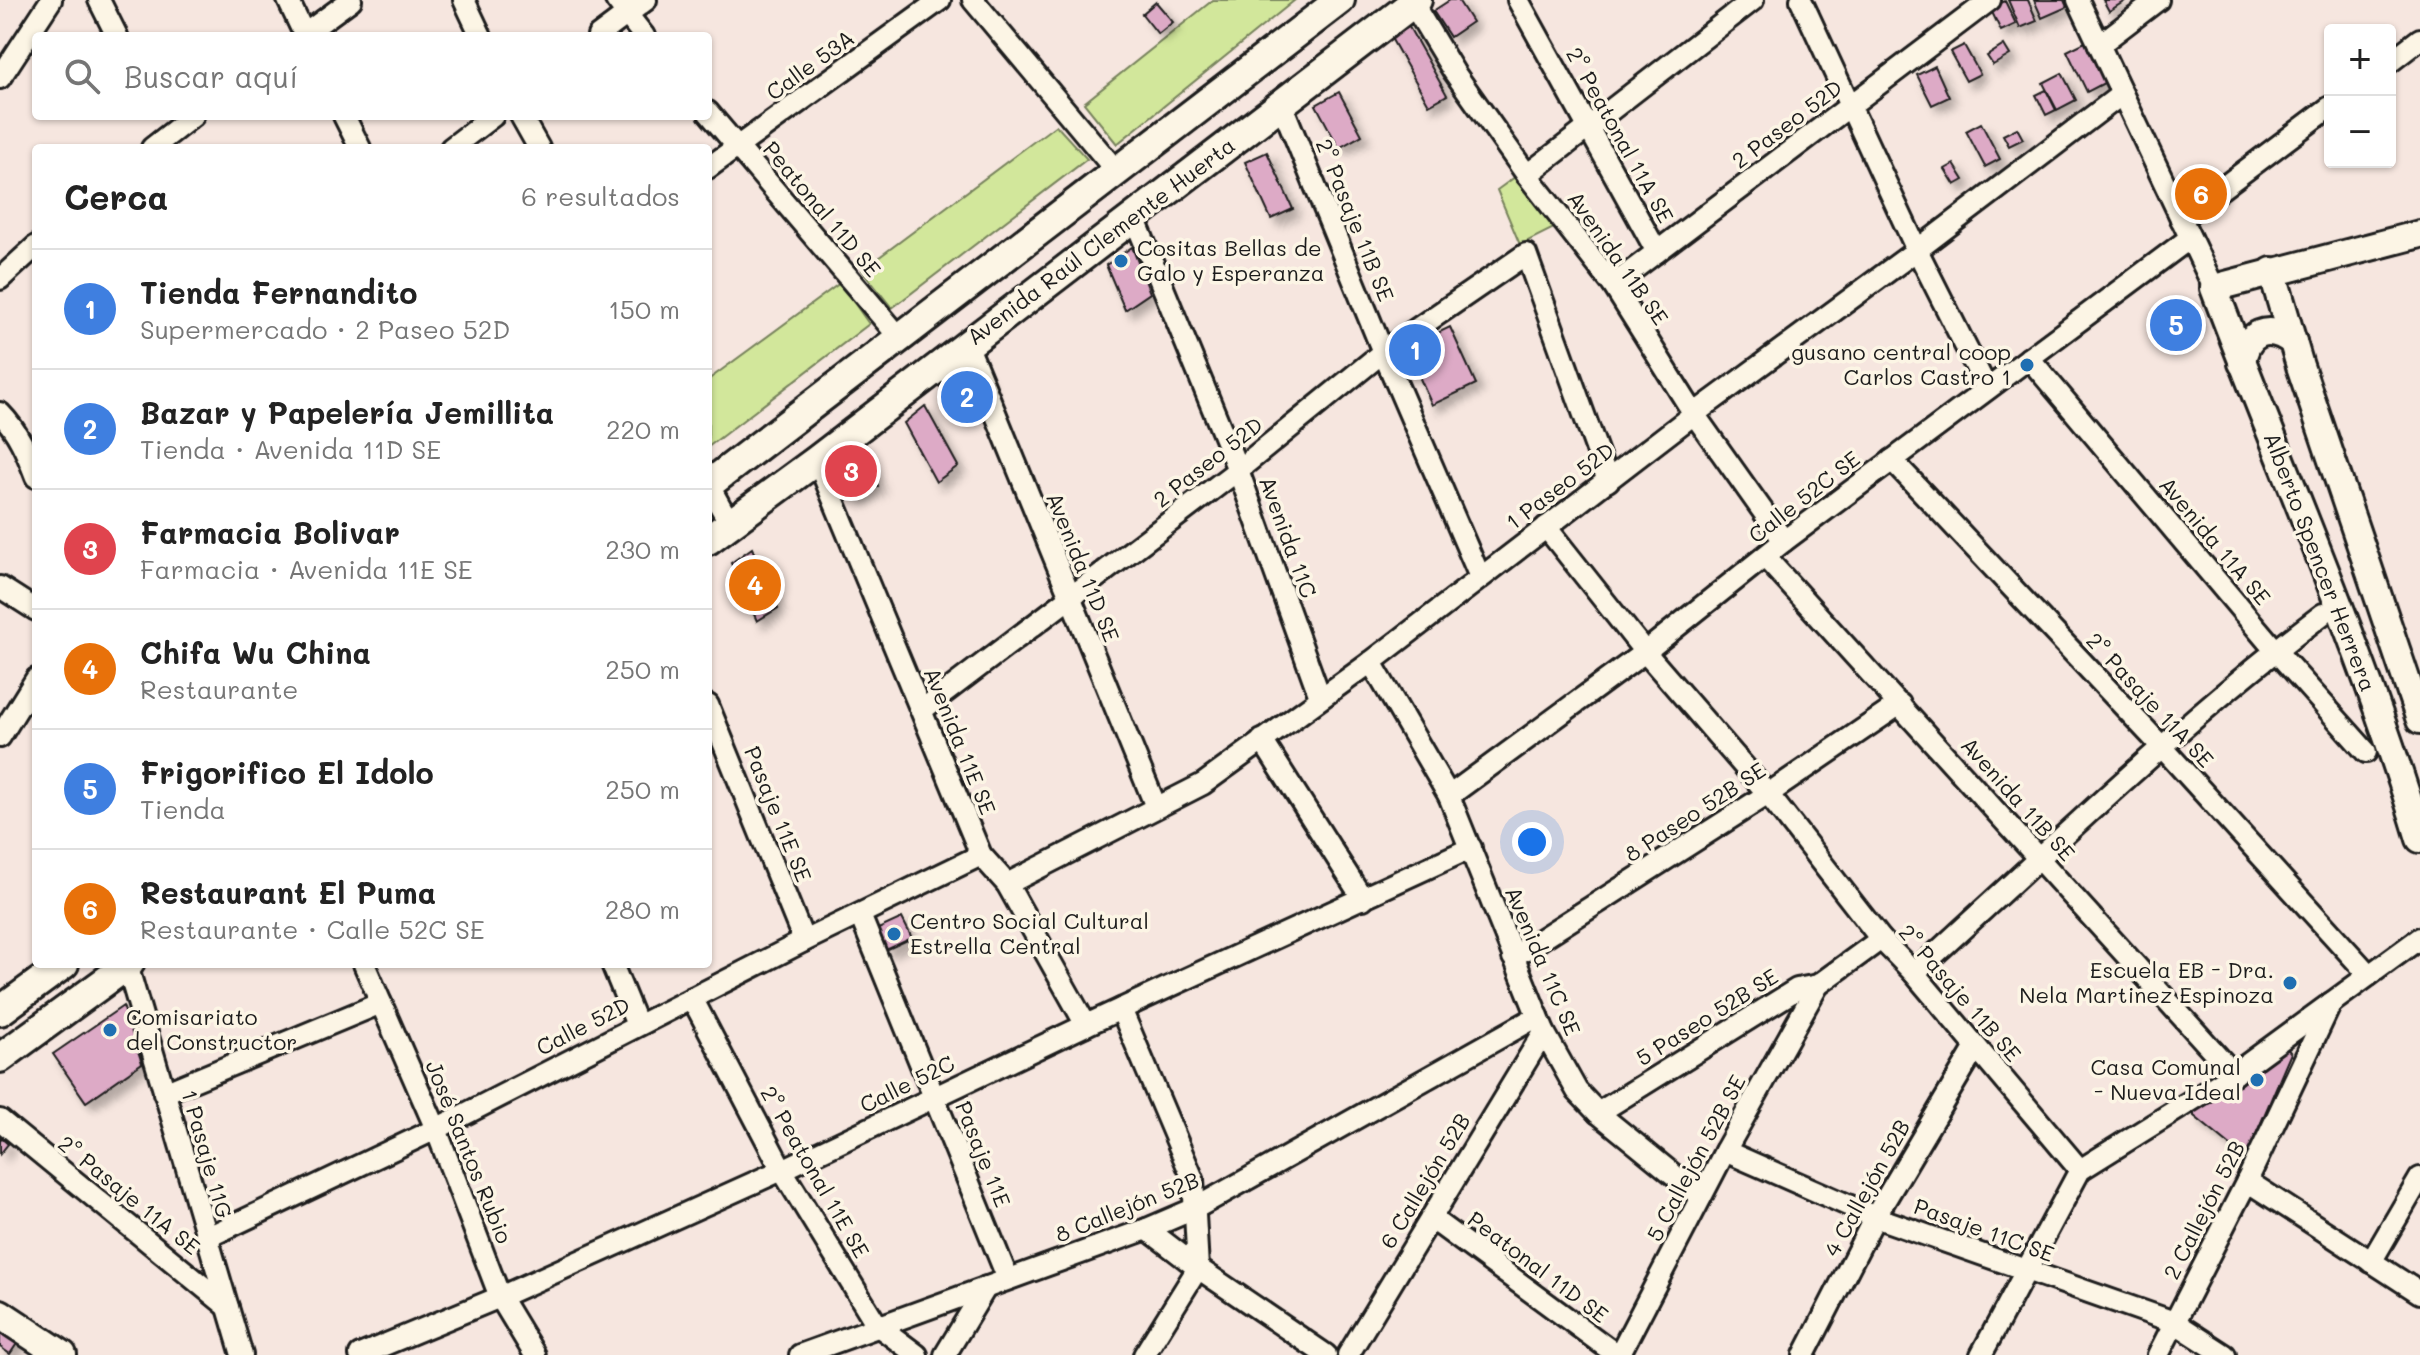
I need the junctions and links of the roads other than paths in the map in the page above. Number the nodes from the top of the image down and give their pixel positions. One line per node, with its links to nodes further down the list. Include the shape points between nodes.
1 (51, 0): 27 (street)
2 (99, 0): 18 (street)
3 (288, 0): 19 (street)
4 (351, 0): 20 (street)
5 (464, 0): 21 (street)
6 (646, 0): 17 (street)
7 (940, 0): 43 (street, Calle 53A)
8 (973, 0): 45 (street)
9 (1518, 0): 38 (street, 2° Peatonal 11A SE)
10 (1753, 0): 38 (street)
11 (1801, 0): 30 (street)
12 (1990, 0): 30 (street, 2 Paseo 52D)
13 (2078, 0): 25 (street)
14 (2158, 0): 25 (street)
15 (1415, 2): 29 (main road, Avenida Raúl Clemente Huerta); 46 (street, Avenida 11B SE, via 1454,72)
16 (1330, 3): 45 (main road, Avenida Raúl Clemente Huerta)
17 (621, 7): 22 (street); 23 (street)
18 (115, 32)
19 (303, 32)
20 (308, 32)
21 (479, 32)
22 (601, 32)
23 (641, 32)
24 (2420, 39): 26 (street)
25 (2099, 45): 28 (street)
26 (2396, 57)
27 (0, 78)
28 (2122, 94): 48 (street); 52 (street, 1 Paseo 52D)
29 (1281, 103): 47 (main road, Avenida Raúl Clemente Huerta); 61 (street, 2° Pasaje 11B SE)
30 (1848, 107): 52 (street); 53 (street, 2 Paseo 52D)
31 (2324, 112): 48 (street)
32 (712, 117): 43 (street, Peatonal 11D SE)
33 (158, 120): 39 (street)
34 (189, 120): 39 (street)
35 (346, 120): 40 (street)
36 (488, 120): 41 (street)
37 (523, 120): 42 (street)
38 (1588, 127): 46 (street); 53 (street, 2° Peatonal 11A SE)
39 (164, 144)
40 (358, 144)
41 (456, 144)
42 (537, 144)
43 (738, 147): 44 (street, Calle 53A); 58 (street, Peatonal 11D SE)
44 (712, 165)
45 (1117, 172): 58 (main road, Avenida Raúl Clemente Huerta)
46 (1527, 175): 56 (street, Avenida 11B SE)
47 (1134, 217): 60 (main road, Avenida Raúl Clemente Huerta); 70 (street, Avenida 11C)
48 (2181, 219): 50 (street)
49 (2420, 234): 54 (street)
50 (2190, 238): 57 (street); 62 (street, Calle 52C SE)
51 (32, 250): 55 (street)
52 (1917, 250): 64 (street); 65 (street, 1 Paseo 52D)
53 (1657, 252): 56 (street, 2 Paseo 52D)
54 (2272, 271): 57 (street); 59 (street, Alberto Spencer Herrera)
55 (0, 279)
56 (1613, 285): 65 (street, Avenida 11B SE)
57 (2214, 288): 63 (street, Alberto Spencer Herrera)
58 (900, 338): 71 (main road, Avenida Raúl Clemente Huerta)
59 (2293, 342): 63 (street, via 2267,331 2253,337); 91 (street, Alberto Spencer Herrera)
60 (967, 344): 68 (main road, Avenida Raúl Clemente Huerta); 80 (street, Avenida 11D SE)
61 (1383, 352): 70 (street, 2 Paseo 52D); 72 (street, 2 Paseo 52D, via 1526,254); 78 (street, 2° Pasaje 11B SE)
62 (2029, 358): 64 (street, Calle 52C SE); 83 (street, Avenida 11A SE)
63 (2242, 363): 99 (street, Alberto Spencer Herrera, via 2339,604)
64 (1987, 389): 69 (street, Calle 52C SE)
65 (1694, 414): 72 (street, 1 Paseo 52D); 76 (street, Avenida 11B SE)
66 (3, 425): 67 (street)
67 (31, 447)
68 (817, 460): 75 (main road, Avenida Raúl Clemente Huerta); 89 (street, Avenida 11E SE)
69 (1892, 460): 76 (street, Calle 52C SE); 94 (street, 2° Pasaje 11A SE)
70 (1238, 470): 80 (street, 2 Paseo 52D); 87 (street, Avenida 11C)
71 (712, 481)
72 (1608, 481): 74 (street, 1 Paseo 52D)
73 (712, 501): 75 (street)
74 (1546, 527): 78 (street, 1 Paseo 52D); 84 (street, 2° Pasaje 11B SE)
75 (719, 532)
76 (1784, 541): 77 (street, Calle 52C SE)
77 (1765, 557): 84 (street, Calle 52C SE); 88 (street, Avenida 11B SE)
78 (1480, 577): 85 (street, 1 Paseo 52D)
79 (0, 587): 81 (street)
80 (1070, 600): 89 (street, 2 Paseo 52D); 98 (street, Avenida 11D SE)
81 (32, 607)
82 (2323, 614): 83 (street)
83 (2275, 650): 94 (street); 95 (street, Avenida 11A SE)
84 (1645, 652): 96 (street, 2° Pasaje 11B SE); 97 (street, Calle 52C SE)
85 (1371, 662): 87 (street, 1 Paseo 52D); 97 (street, Avenida 11C SE)
86 (32, 685): 92 (street)
87 (1320, 697): 93 (street, 1 Paseo 52D)
88 (1900, 704): 96 (street, 8 Paseo 52B SE); 102 (street, Avenida 11B SE)
89 (922, 710): 101 (street, Avenida 11E SE)
90 (712, 715): 108 (street, Pasaje 11E SE)
91 (2420, 720)
92 (0, 737)
93 (1262, 740): 98 (street, 1 Paseo 52D, via 1203,784); 104 (street)
94 (2163, 748): 102 (street); 116 (street, 2° Pasaje 11A SE)
95 (2366, 752)
96 (1768, 794): 107 (street, 2° Pasaje 11B SE); 109 (street, 8 Paseo 52B SE)
97 (1449, 796): 100 (street, Avenida 11C SE)
98 (1156, 807): 103 (street, 1 Paseo 52D)
99 (2420, 839)
100 (1471, 848): 104 (street, Calle 52C); 109 (street, Avenida 11C SE)
101 (981, 855): 103 (street, Avenida 11E SE); 105 (street, Calle 52D)
102 (2040, 858): 115 (street); 128 (street, Avenida 11B SE)
103 (1007, 884): 125 (street, Avenida 11E SE)
104 (1363, 899): 121 (street, Calle 52C)
105 (860, 915): 108 (street, Calle 52D); 130 (street, Pasaje 11E)
106 (2420, 938): 116 (street)
107 (1881, 939): 115 (street, 2° Pasaje 11B SE); 117 (street, 5 Paseo 52B SE)
108 (804, 941): 118 (street, Calle 52D)
109 (1513, 957): 123 (street, Avenida 11C SE)
110 (59, 968): 122 (main road)
111 (124, 968): 127 (main road)
112 (129, 968): 129 (street, 1 Pasaje 11G)
113 (366, 968): 120 (street, José Santos Rubio)
114 (614, 968): 124 (street)
115 (1914, 973): 126 (street, 2° Pasaje 11B SE)
116 (2369, 975): 119 (street)
117 (1818, 985): 131 (street, 5 Paseo 52B SE, via 1797,989); 134 (street, 5 Callejón 52B SE)
118 (692, 998): 124 (street, Calle 52D); 135 (street, 2° Peatonal 11E SE)
119 (2333, 999): 128 (street); 138 (street, 2 Callejón 52B)
120 (381, 1003): 129 (street); 133 (street, José Santos Rubio)
121 (1121, 1009): 125 (street, Calle 52C); 140 (street, via 1193,1179)
122 (0, 1011)
123 (1541, 1024): 131 (street, Avenida 11C SE, via 1577,1091); 140 (street, 8 Callejón 52B); 142 (street, 6 Callejón 52B)
124 (637, 1025): 133 (street, Calle 52D)
125 (1086, 1025): 130 (street, Calle 52C)
126 (1976, 1047): 136 (street, 2° Pasaje 11B SE); 141 (street, 4 Callejón 52B)
127 (0, 1058)
128 (2234, 1074): 136 (street)
129 (164, 1093): 144 (street, 1 Pasaje 11G)
130 (934, 1097): 135 (street, Calle 52C); 148 (street, Pasaje 11E)
131 (1598, 1113): 139 (street, Avenida 11C SE)
132 (0, 1120): 152 (street, 2° Pasaje 11A SE)
133 (436, 1129): 144 (street, Calle 52D); 151 (street, José Santos Rubio)
134 (1725, 1151): 139 (street, 5 Callejón 52B SE); 141 (street, Pasaje 11C SE)
135 (782, 1170): 151 (street, Calle 52C); 155 (street, 2° Peatonal 11E SE)
136 (2080, 1170): 147 (street)
137 (2420, 1178): 145 (street)
138 (2247, 1181): 145 (street); 154 (street, 2 Callejón 52B)
139 (1701, 1197): 166 (street, 5 Callejón 52B SE)
140 (1196, 1208): 143 (street, 8 Callejón 52B); 146 (street)
141 (1875, 1217): 147 (street, Pasaje 11C SE); 167 (street, 4 Callejón 52B)
142 (1431, 1218): 165 (street, 6 Callejón 52B); 166 (street, Peatonal 11D SE)
143 (1147, 1229): 146 (street); 148 (street, 8 Callejón 52B)
144 (206, 1238): 152 (street, 1 Pasaje 11G)
145 (2371, 1262): 150 (street)
146 (1198, 1268): 163 (street); 164 (street)
147 (2024, 1270): 154 (street, Pasaje 11C SE); 168 (street)
148 (1008, 1279): 149 (street, 8 Callejón 52B)
149 (986, 1287): 155 (street, 8 Callejón 52B); 162 (street)
150 (2420, 1293)
151 (500, 1297): 158 (street, Calle 52C); 159 (street, José Santos Rubio)
152 (228, 1307): 157 (street, 1 Pasaje 11G)
153 (0, 1314): 156 (main road)
154 (2174, 1322): 169 (street, 2 Callejón 52B); 170 (street, Pasaje 11C SE)
155 (877, 1325): 160 (street, 8 Callejón 52B); 161 (street, 2° Peatonal 11E SE)
156 (62, 1355)
157 (242, 1355)
158 (360, 1355)
159 (535, 1355)
160 (800, 1355)
161 (917, 1355)
162 (945, 1355)
163 (1144, 1355)
164 (1326, 1355)
165 (1348, 1355)
166 (1618, 1355)
167 (1804, 1355)
168 (1981, 1355)
169 (2158, 1355)
170 (2225, 1355)

